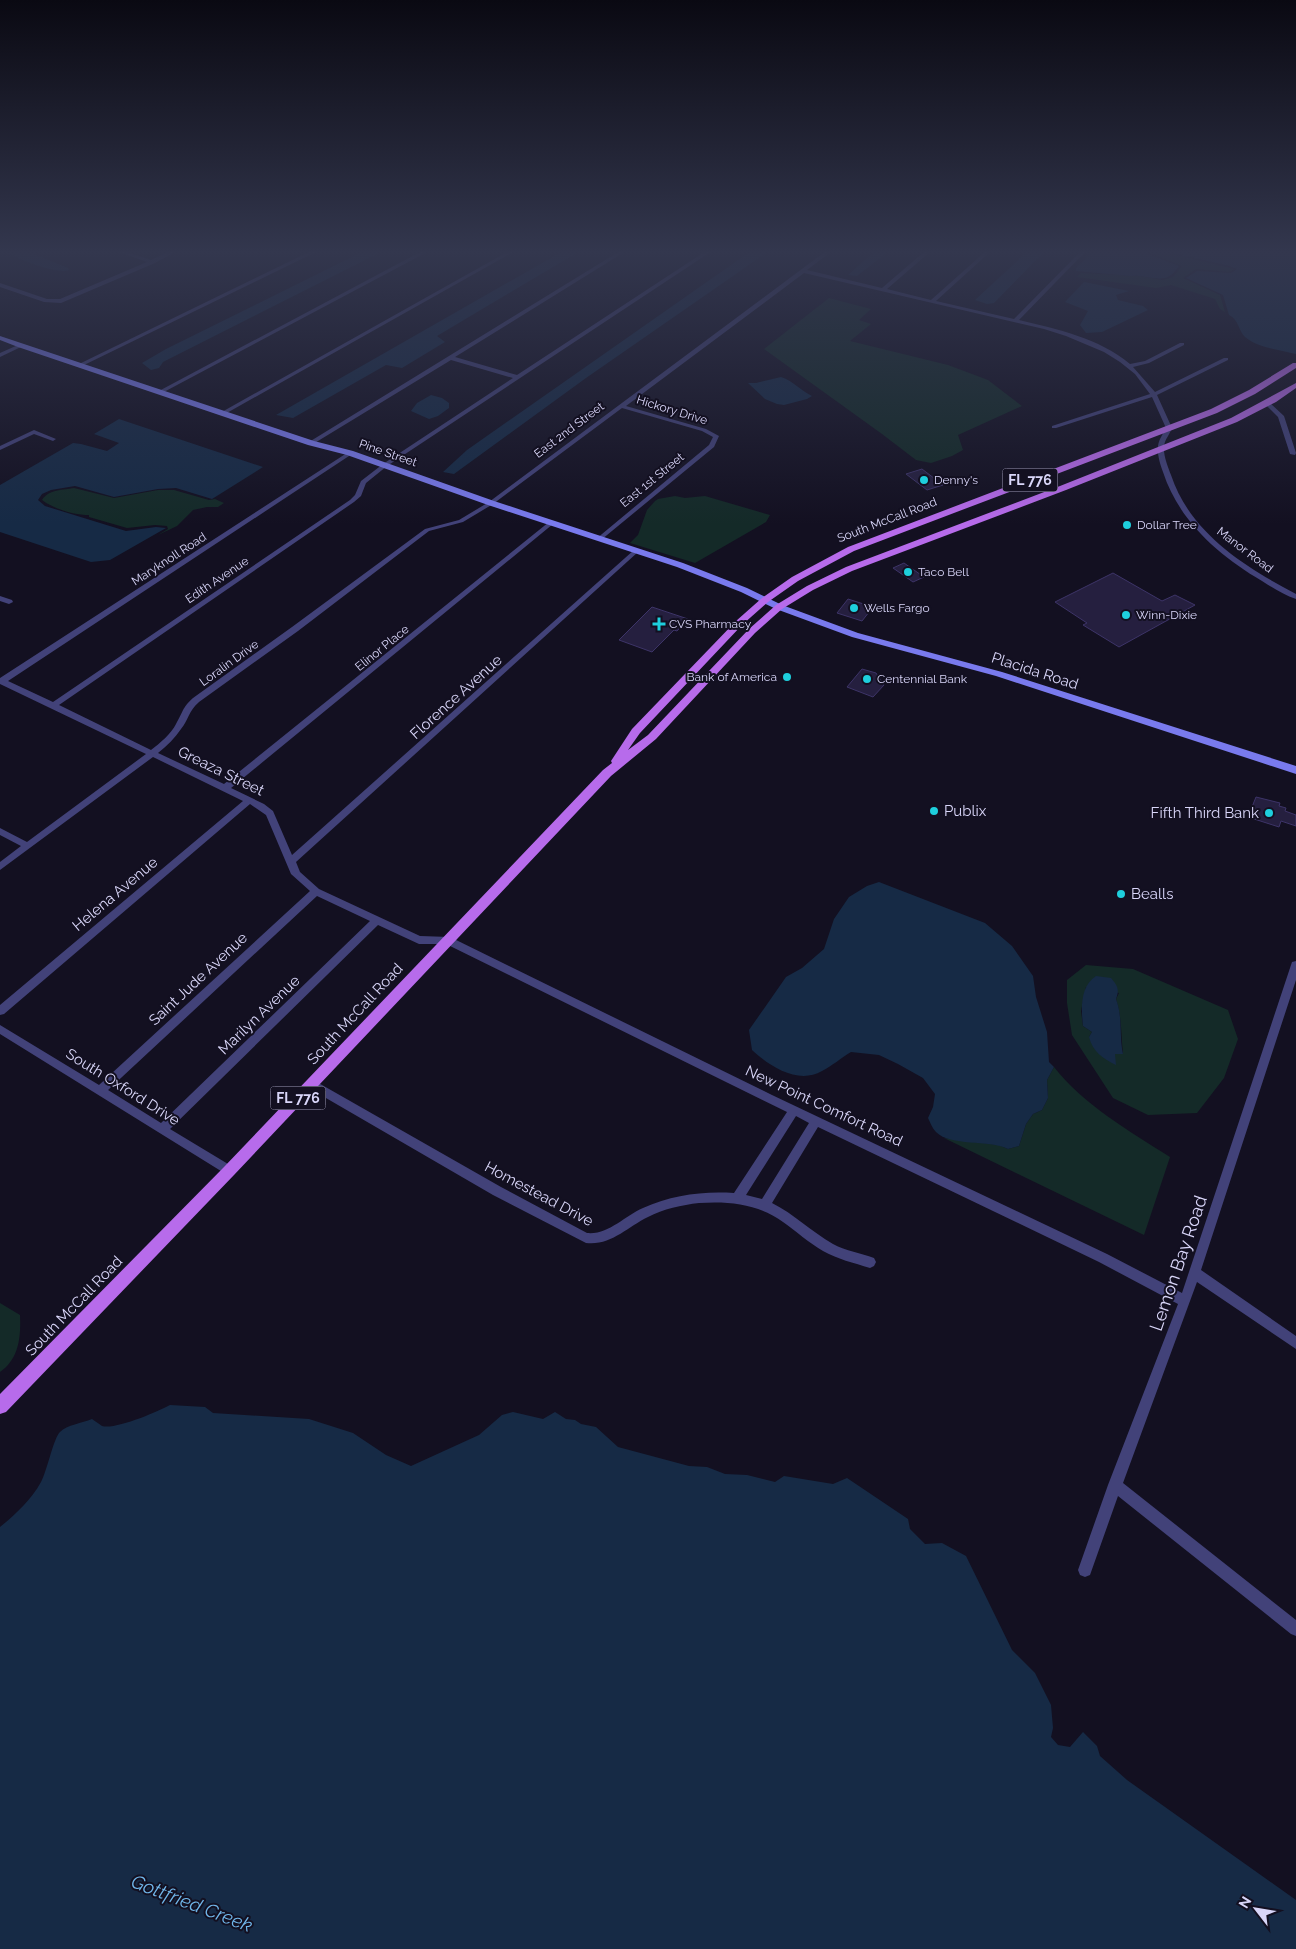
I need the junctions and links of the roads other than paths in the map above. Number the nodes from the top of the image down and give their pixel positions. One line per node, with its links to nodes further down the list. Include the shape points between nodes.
1 (10, 342): 10 (main road, Pine Street)
2 (128, 342): 14 (street)
3 (255, 342): 19 (street)
4 (351, 342): 23 (street)
5 (477, 342): 12 (street)
6 (571, 342): 17 (street, Edith Avenue)
7 (707, 342): 22 (street, East 2nd Street)
8 (1086, 342): 16 (street)
9 (1182, 344): 16 (street, via 1154,359)
10 (20, 346): 11 (street); 14 (main road, Pine Street)
11 (0, 355)
12 (451, 358): 17 (street); 28 (street)
13 (1226, 359): 20 (street)
14 (80, 365): 19 (main road, Pine Street)
15 (1296, 365): 25 (main road, South McCall Road / FL 776, via 1247,395)
16 (1129, 366): 20 (street)
17 (517, 377): 33 (street, Edith Avenue)
18 (1296, 386): 21 (main road, South McCall Road / FL 776)
19 (160, 392): 23 (main road, Pine Street)
20 (1155, 394): 24 (street); 25 (street)
21 (1268, 403): 30 (main road, South McCall Road / FL 776, via 1234,420); 32 (street, via 1281,416)
22 (620, 406): 26 (street, Hickory Drive); 35 (street, East 2nd Street)
23 (223, 413): 28 (main road, Pine Street)
24 (1054, 427)
25 (1170, 428): 30 (street); 34 (main road, South McCall Road / FL 776)
26 (716, 436): 38 (street, East 1st Street, via 712,446)
27 (53, 439): 29 (street, via 34,432)
28 (311, 443): 31 (main road, Pine Street)
29 (0, 448)
30 (1160, 448): 36 (main road, South McCall Road / FL 776); 40 (street, Manor Road, via 1175,494 1202,532 1240,564)
31 (350, 453): 33 (main road, Pine Street); 45 (street, Maryknoll Road)
32 (1293, 454)
33 (385, 466): 35 (main road, Pine Street); 46 (street, Edith Avenue, via 363,482 358,496 352,501)
34 (1025, 482): 36 (main road, via 1022,489 987,505); 42 (main road, South McCall Road / FL 776, via 851,549 795,579)
35 (491, 503): 37 (main road, Pine Street); 47 (street, Loralin Drive, via 460,521 427,530 196,700 172,736)
36 (996, 514): 44 (main road, South McCall Road / FL 776, via 849,569)
37 (551, 523): 38 (main road, Pine Street); 50 (street, Elinor Place)
38 (599, 538): 39 (main road, Pine Street)
39 (636, 551): 42 (main road, Pine Street, via 712,576); 54 (street, Florence Avenue)
40 (1296, 597)
41 (0, 598): 43 (street)
42 (765, 600): 44 (main road, Placida Road); 49 (main road, South McCall Road / FL 776, via 739,623 636,732)
43 (9, 602)
44 (779, 607): 48 (main road, Placida Road, via 855,635 999,674); 49 (main road, South McCall Road / FL 776, via 752,631 652,737)
45 (1, 681): 46 (street, Greaza Street)
46 (53, 706): 47 (street, Greaza Street)
47 (152, 753): 50 (street, Greaza Street); 53 (street, Loralin Drive)
48 (1296, 770)
49 (607, 773): 58 (main road, South McCall Road / FL 776)
50 (225, 788): 51 (street, Greaza Street)
51 (250, 800): 54 (street, Greaza Street, via 270,813); 61 (street, Helena Avenue)
52 (0, 831): 53 (street)
53 (28, 846): 55 (street, Loralin Drive)
54 (291, 861): 56 (street, Greaza Street, via 296,874)
55 (0, 867)
56 (316, 891): 57 (street, Greaza Street); 64 (street, Saint Jude Avenue)
57 (376, 921): 58 (street, Greaza Street, via 419,940); 67 (street, Marilyn Avenue)
58 (448, 940): 63 (main road, South McCall Road / FL 776); 65 (street, New Point Comfort Road)
59 (1296, 966): 60 (street, Lemon Bay Road)
60 (1291, 999): 72 (street, Lemon Bay Road)
61 (0, 1011)
62 (0, 1028): 64 (street, South Oxford Drive)
63 (312, 1084): 68 (main road, South McCall Road / FL 776); 69 (street, Homestead Drive, via 497,1191 586,1238 594,1240 608,1236 638,1216 676,1201)
64 (101, 1090): 67 (street, South Oxford Drive)
65 (794, 1110): 66 (street, New Point Comfort Road); 69 (street)
66 (816, 1121): 70 (street); 73 (street, New Point Comfort Road)
67 (162, 1130): 68 (street, South Oxford Drive)
68 (229, 1171): 75 (main road, South McCall Road / FL 776)
69 (737, 1198): 70 (street, Homestead Drive)
70 (764, 1205): 71 (street, Homestead Drive, via 833,1250)
71 (870, 1262)
72 (1195, 1273): 73 (street, Lemon Bay Road); 74 (street)
73 (1186, 1301): 76 (street, Lemon Bay Road)
74 (1296, 1343)
75 (0, 1406)
76 (1115, 1485): 77 (street, Lemon Bay Road); 78 (street)
77 (1086, 1570)
78 (1296, 1629)

